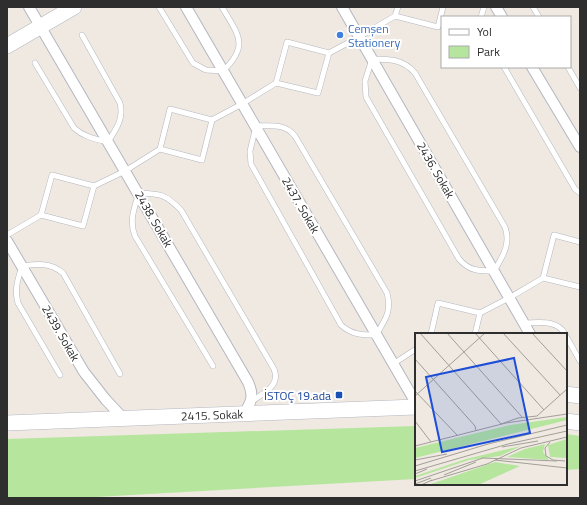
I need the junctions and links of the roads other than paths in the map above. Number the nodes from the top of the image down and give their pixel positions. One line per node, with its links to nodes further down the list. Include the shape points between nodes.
1 (29, 7): 14 (street, 2438. Sokak)
2 (74, 7): 14 (main road)
3 (159, 7): 24 (lane, via 193,63 206,70)
4 (186, 7): 24 (street, 2437. Sokak)
5 (222, 7): 24 (lane, via 239,40 234,60)
6 (342, 7): 16 (street, 2436. Sokak)
7 (398, 7): 11 (lane)
8 (443, 7): 11 (lane, via 438,27)
9 (496, 7): 12 (street)
10 (533, 7): 13 (lane)
11 (395, 16): 16 (lane)
12 (501, 16)
13 (538, 16)
14 (40, 27): 17 (main road); 30 (street, 2438. Sokak)
15 (82, 35): 30 (lane, via 121,108 121,119)
16 (359, 37): 18 (lane); 19 (street, 2436. Sokak)
17 (7, 46)
18 (329, 53): 25 (lane, via 287,42); 25 (lane, via 318,94)
19 (372, 59): 42 (street, 2436. Sokak); 42 (lane, via 365,81 366,97 439,225 463,264 477,271); 42 (lane, via 396,60 408,66 414,73 506,227 507,247)
20 (35, 63): 30 (lane, via 74,128 88,138)
21 (505, 68): 36 (lane, via 575,189)
22 (533, 68): 31 (street)
23 (569, 68): 26 (lane)
24 (223, 71): 27 (street, 2437. Sokak)
25 (276, 83): 27 (lane)
26 (580, 88)
27 (242, 104): 28 (lane); 29 (street, 2437. Sokak)
28 (212, 120): 32 (lane, via 170,109); 32 (lane, via 202,160)
29 (256, 126): 52 (street, 2437. Sokak); 52 (lane, via 250,151 251,164 341,325 355,334); 52 (lane, via 282,126 295,136 387,294 389,313)
30 (108, 142): 33 (street, 2438. Sokak)
31 (580, 147)
32 (160, 149): 33 (lane)
33 (125, 171): 34 (lane); 35 (street, 2438. Sokak)
34 (94, 186): 37 (lane, via 52,175); 37 (lane, via 83,226)
35 (139, 193): 57 (lane, via 132,230); 64 (street, 2438. Sokak, via 248,382 253,393); 64 (lane, via 159,194 170,199 181,210 274,368 277,376 275,383)
36 (580, 193)
37 (41, 215): 38 (lane)
38 (7, 235)
39 (7, 241): 41 (street, 2439. Sokak)
40 (580, 242): 43 (lane, via 554,235)
41 (22, 266): 58 (lane, via 45,264 63,273); 59 (lane, via 16,286 18,303); 65 (street, 2439. Sokak, via 84,372)
42 (494, 271): 45 (street, 2436. Sokak)
43 (543, 278): 44 (lane); 45 (lane)
44 (580, 288)
45 (509, 298): 46 (lane); 47 (street, 2436. Sokak)
46 (480, 313): 48 (lane, via 438,303); 49 (lane)
47 (524, 323): 50 (street, 2436. Sokak); 51 (lane, via 551,323)
48 (431, 333)
49 (475, 333)
50 (529, 333)
51 (564, 333)
52 (376, 335): 56 (street, 2437. Sokak)
53 (567, 337): 55 (lane)
54 (415, 351): 56 (lane)
55 (580, 361)
56 (393, 364): 62 (street, 2437. Sokak)
57 (213, 366)
58 (120, 374)
59 (60, 375)
60 (567, 394): 61 (main road)
61 (580, 396)
62 (415, 401)
63 (415, 407): 64 (main road, 2415. Sokak)
64 (247, 408): 65 (main road, 2415. Sokak)
65 (124, 418): 67 (main road, 2415. Sokak)
66 (567, 421): 68 (main road)
67 (7, 423)
68 (580, 423)

